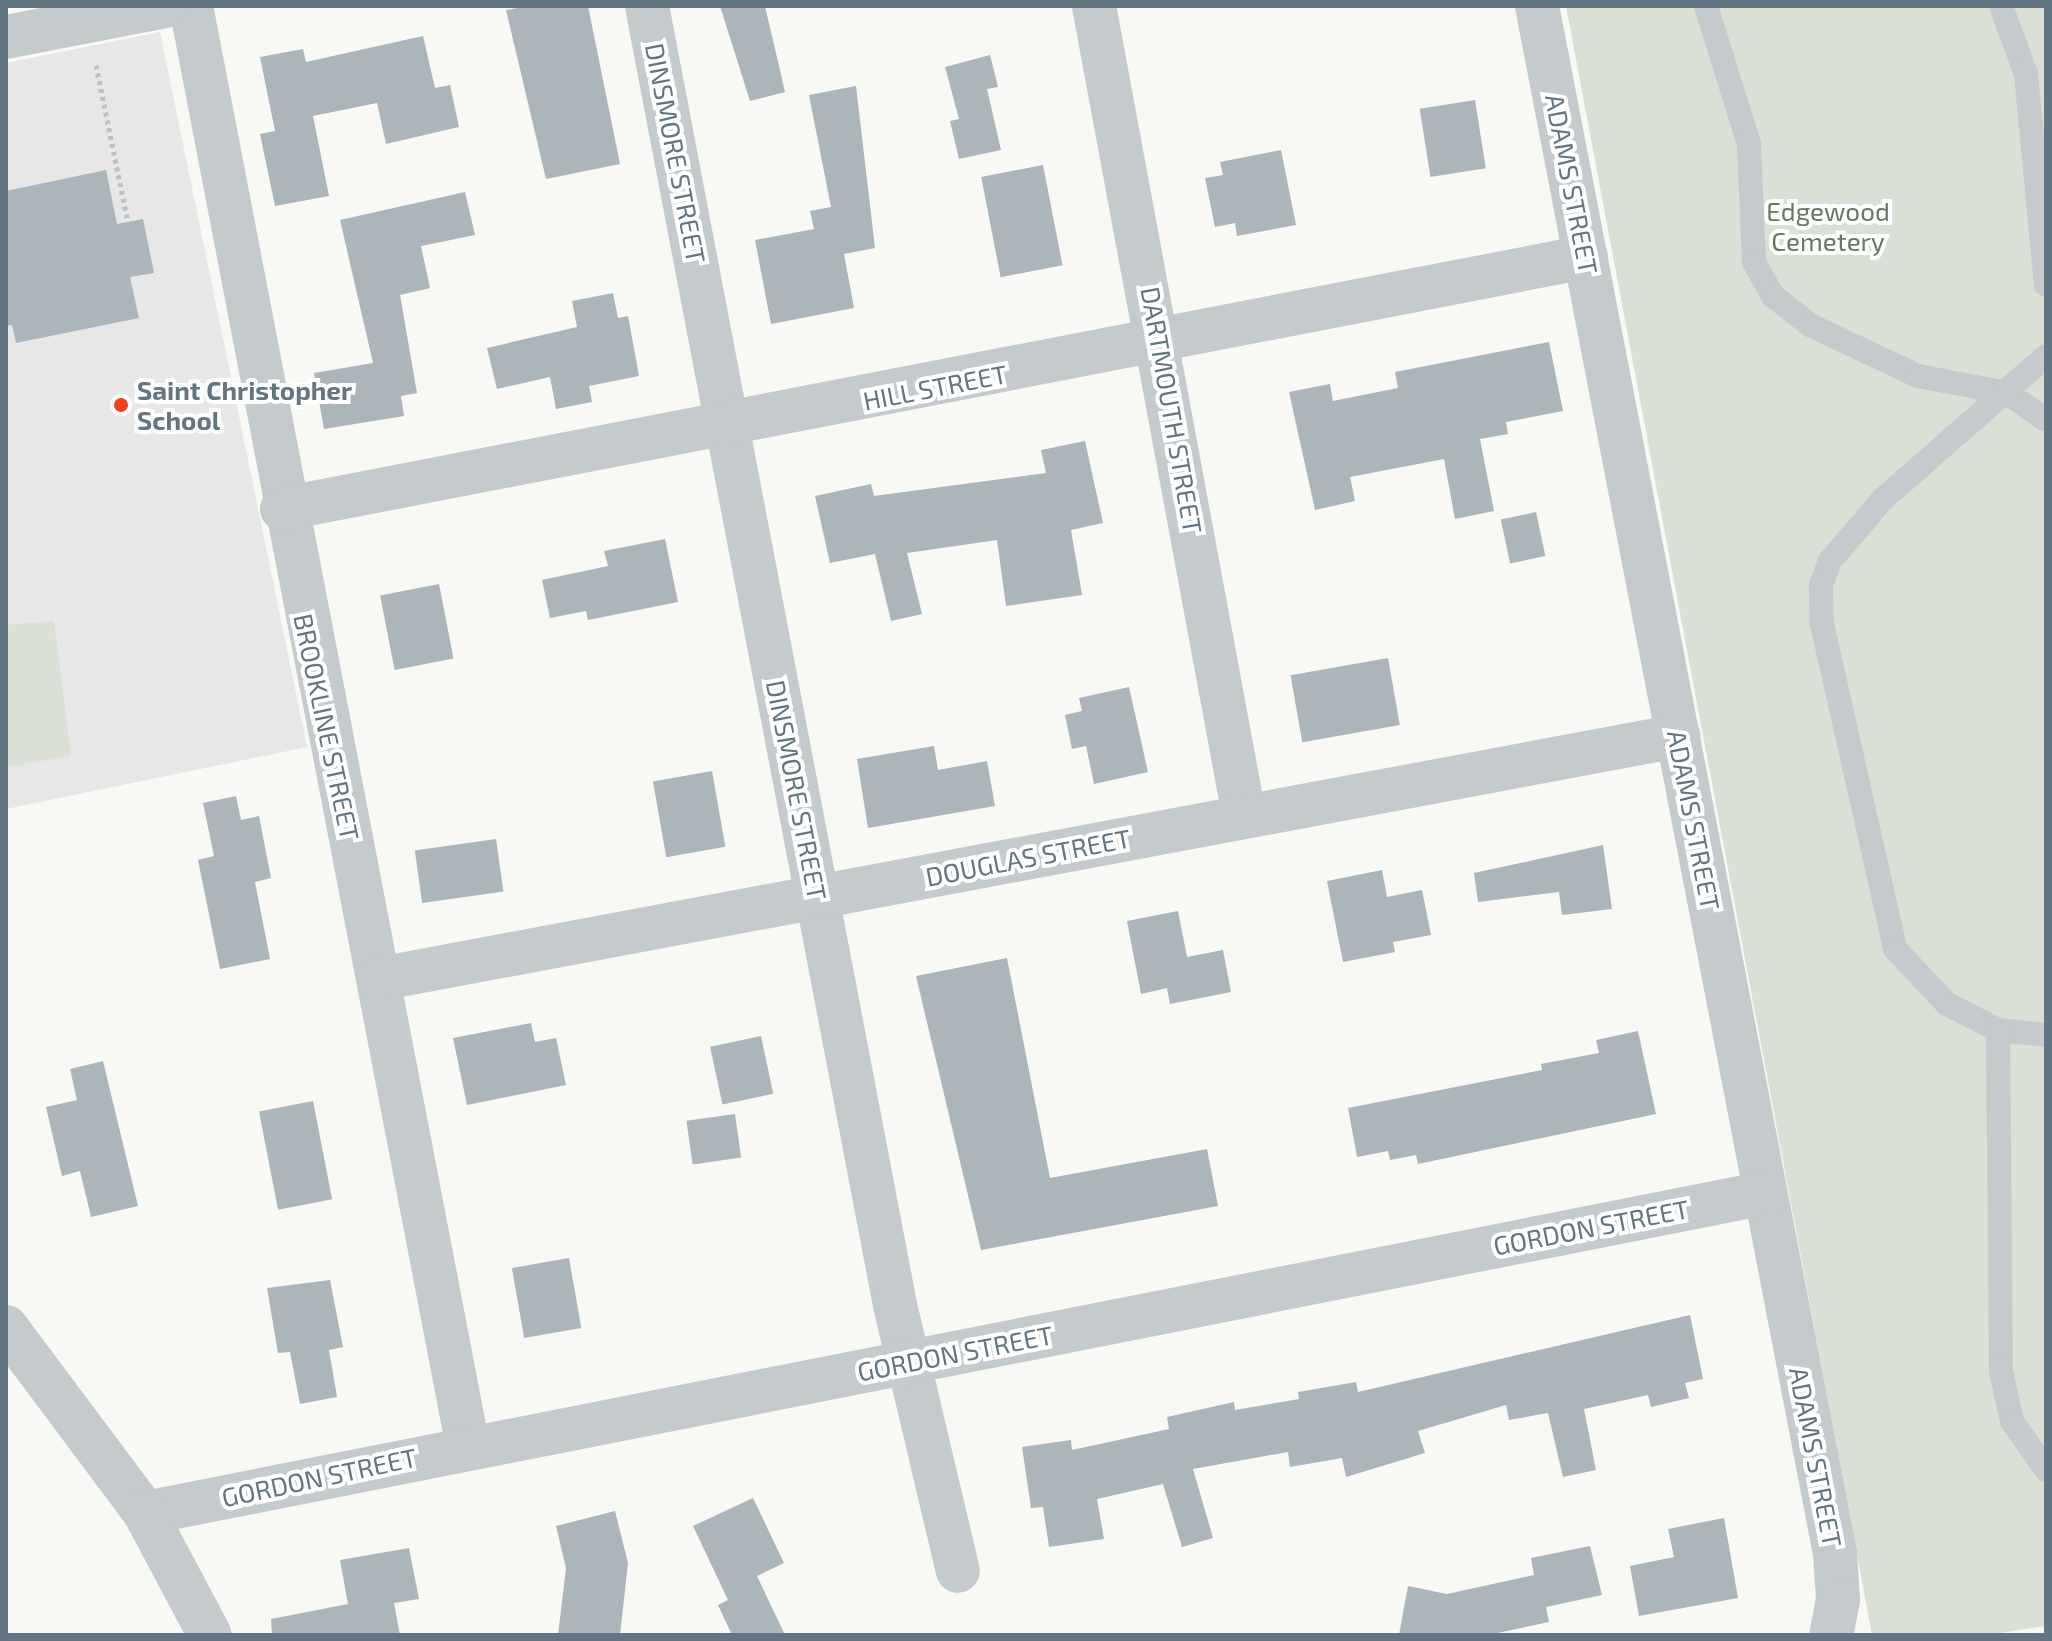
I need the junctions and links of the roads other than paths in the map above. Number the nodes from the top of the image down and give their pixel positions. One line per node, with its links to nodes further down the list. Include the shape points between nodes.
1 (166, 6): 8 (street)
2 (191, 6): 16 (street, BROOKLINE STREET)
3 (647, 6): 15 (street, DINSMORE STREET)
4 (1094, 6): 11 (street, DARTMOUTH STREET)
5 (1537, 6): 9 (street, ADAMS STREET)
6 (1706, 6): 13 (lane, via 1749,144 1754,262 1773,296 1810,325 1918,376)
7 (2001, 6): 10 (lane, via 2026,74)
8 (6, 37)
9 (1586, 257): 11 (street, HILL STREET); 17 (street, ADAMS STREET)
10 (2046, 285)
11 (1161, 342): 15 (street, HILL STREET); 18 (street, DARTMOUTH STREET)
12 (2046, 356): 13 (lane)
13 (2007, 393): 14 (lane); 21 (lane, via 1883,499 1830,561 1821,585 1822,624 1895,949 1947,1004)
14 (2046, 420)
15 (727, 428): 16 (street, HILL STREET); 19 (street, DINSMORE STREET)
16 (282, 509): 20 (street, BROOKLINE STREET)
17 (1678, 736): 18 (street, DOUGLAS STREET); 23 (street, ADAMS STREET)
18 (1244, 815): 19 (street, DOUGLAS STREET)
19 (817, 898): 20 (street, DOUGLAS STREET); 25 (street, DINSMORE STREET)
20 (379, 979): 26 (street, BROOKLINE STREET)
21 (1998, 1030): 22 (lane); 27 (lane, via 2001,1371 2012,1421)
22 (2046, 1035)
23 (1765, 1193): 25 (street, GORDON STREET); 31 (street, ADAMS STREET, via 1835,1553 1838,1600)
24 (6, 1327): 28 (street)
25 (912, 1362): 26 (street, GORDON STREET); 29 (street, DINSMORE STREET)
26 (468, 1447): 28 (street, GORDON STREET)
27 (2046, 1470)
28 (145, 1513): 30 (street)
29 (958, 1571)
30 (210, 1635)
31 (1831, 1635)

